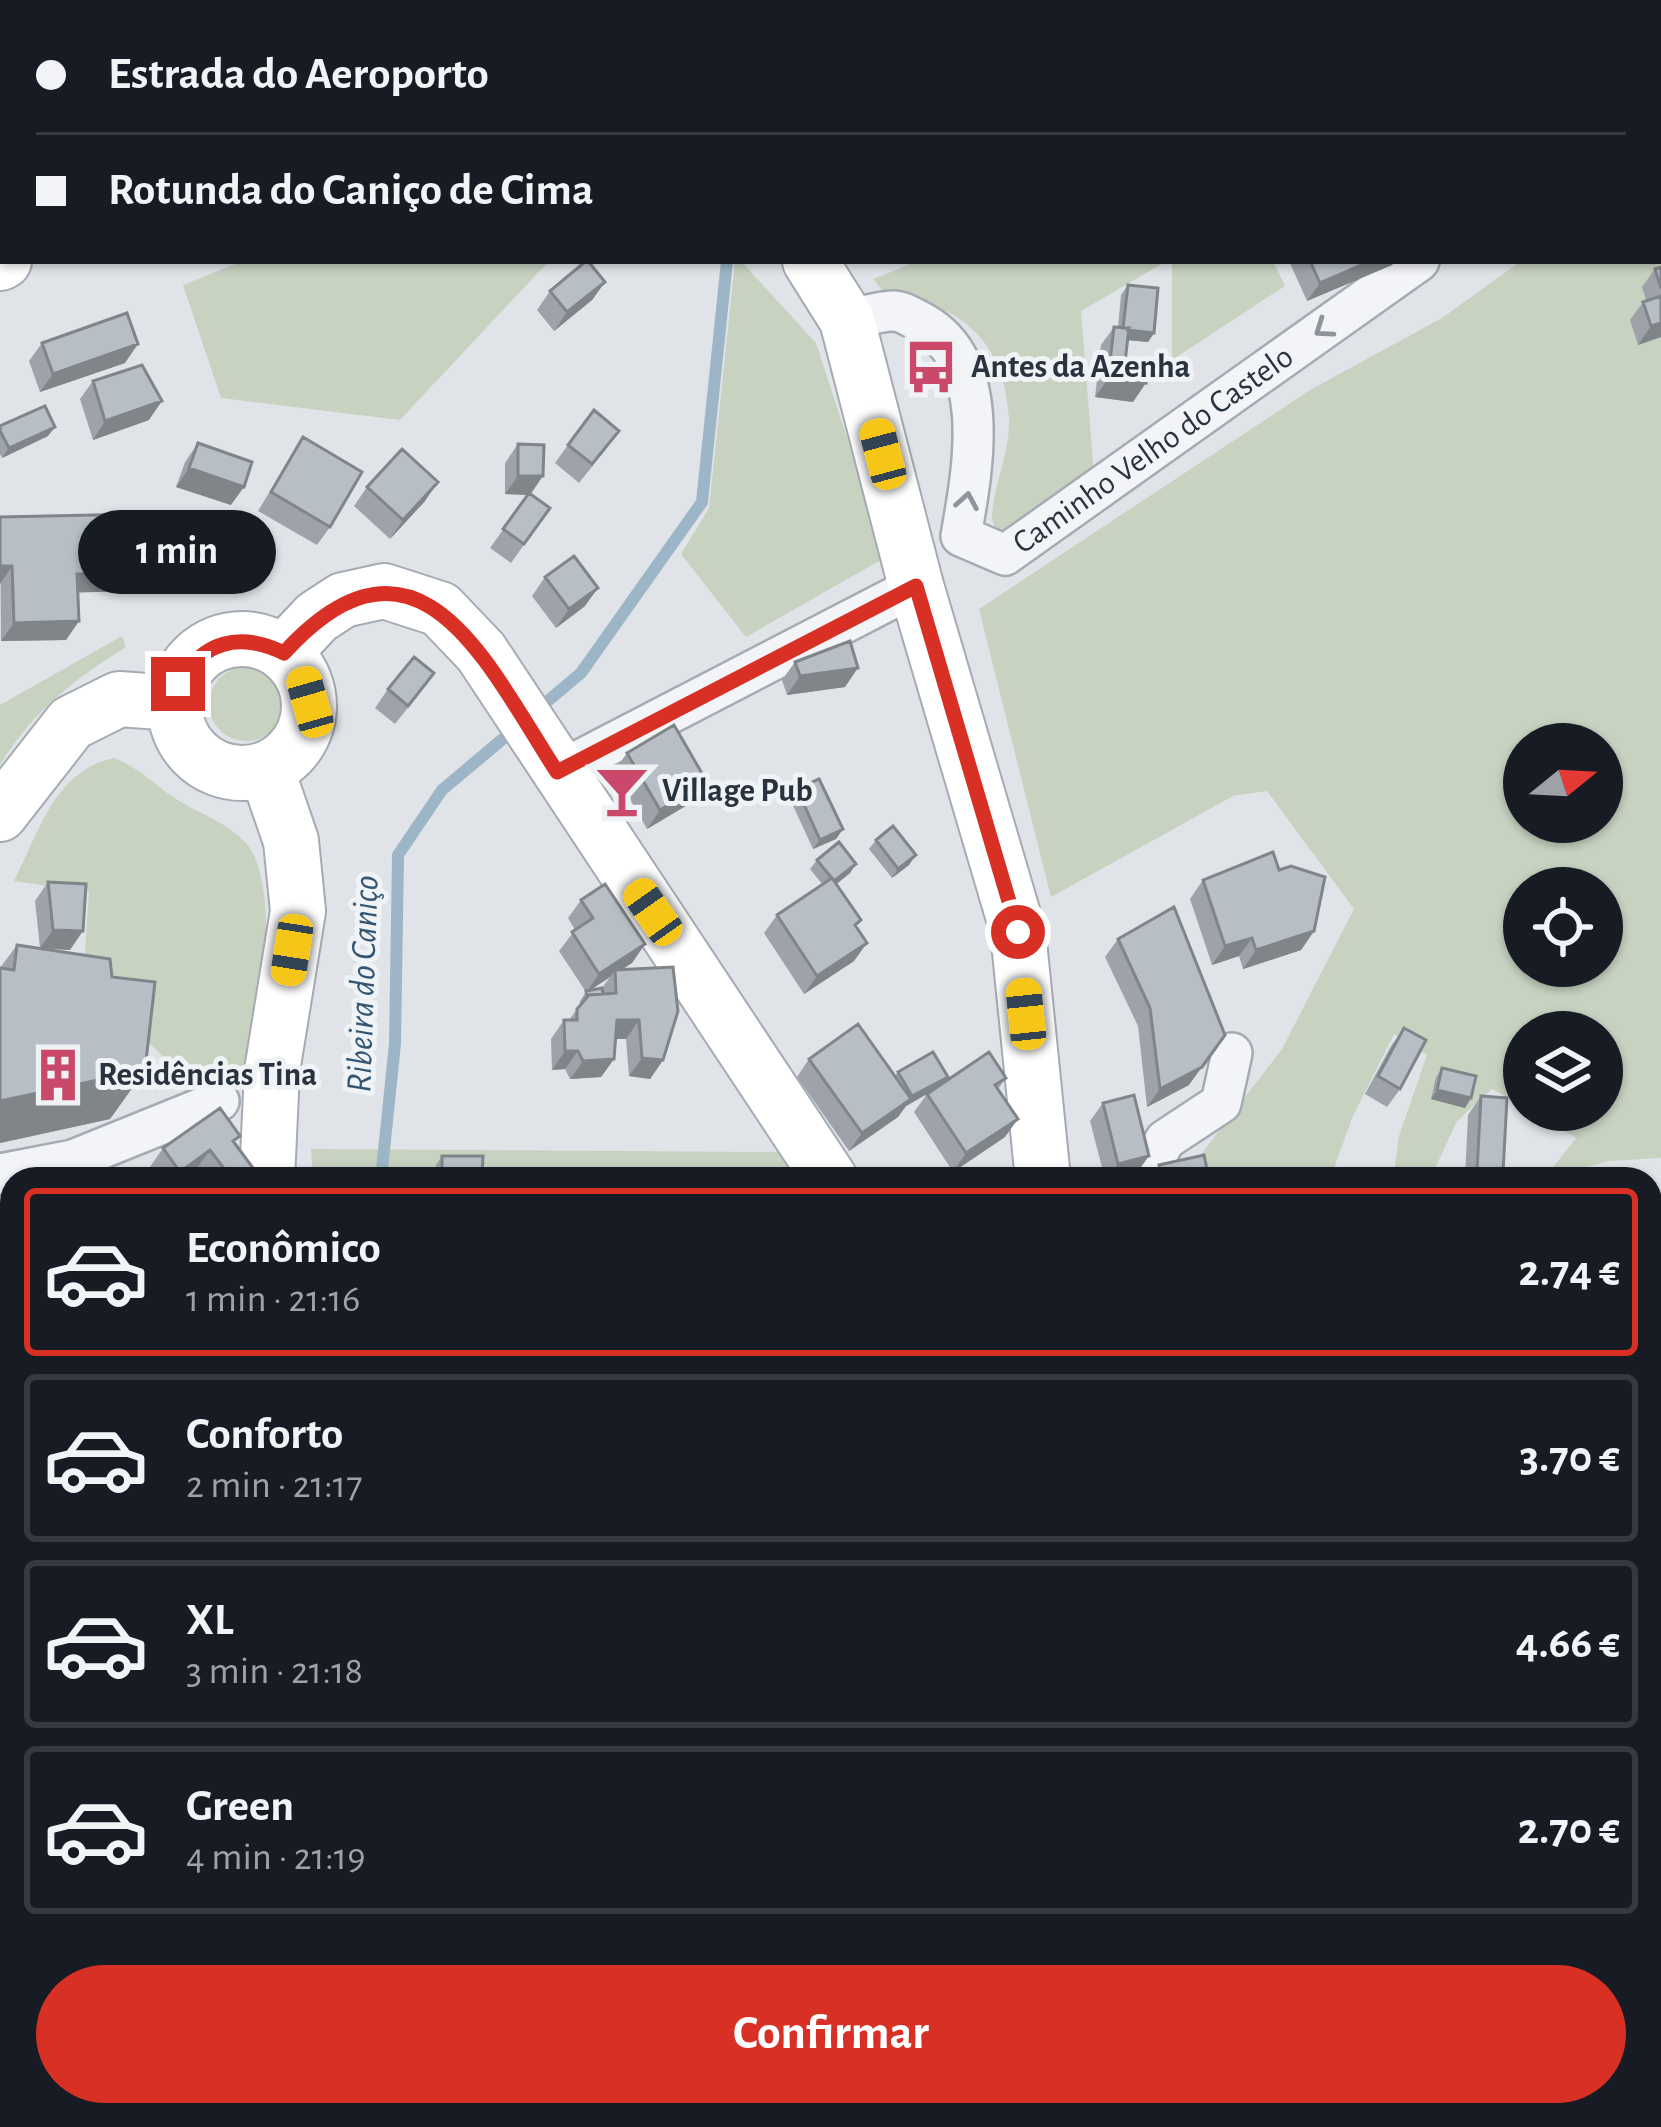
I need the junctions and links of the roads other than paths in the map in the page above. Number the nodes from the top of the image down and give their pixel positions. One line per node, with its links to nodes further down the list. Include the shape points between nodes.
1 (812, 264): 3 (street)
2 (1414, 264): 3 (street, Caminho Velho do Castelo, one-way to 3, via 1005,556 961,536 971,404 959,357 934,329 897,310)
3 (847, 320): 4 (street)
4 (916, 586): 8 (street); 15 (street, via 1018,932)
5 (284, 653): 6 (street, via 260,641 211,646 191,662); 7 (street, via 306,688 306,730); 8 (street, via 330,608 384,591 440,610 481,652)
6 (174, 703): 7 (street, via 196,755 218,769); 9 (street, via 119,699 70,723)
7 (267, 771): 13 (street, via 290,841 298,911 272,1071)
8 (557, 772): 14 (street)
9 (0, 814)
10 (1232, 1053): 16 (street, via 1221,1103 1165,1140)
11 (219, 1100): 12 (street, via 73,1160)
12 (36, 1167)
13 (268, 1167)
14 (822, 1167)
15 (1042, 1167)
16 (1150, 1167)

